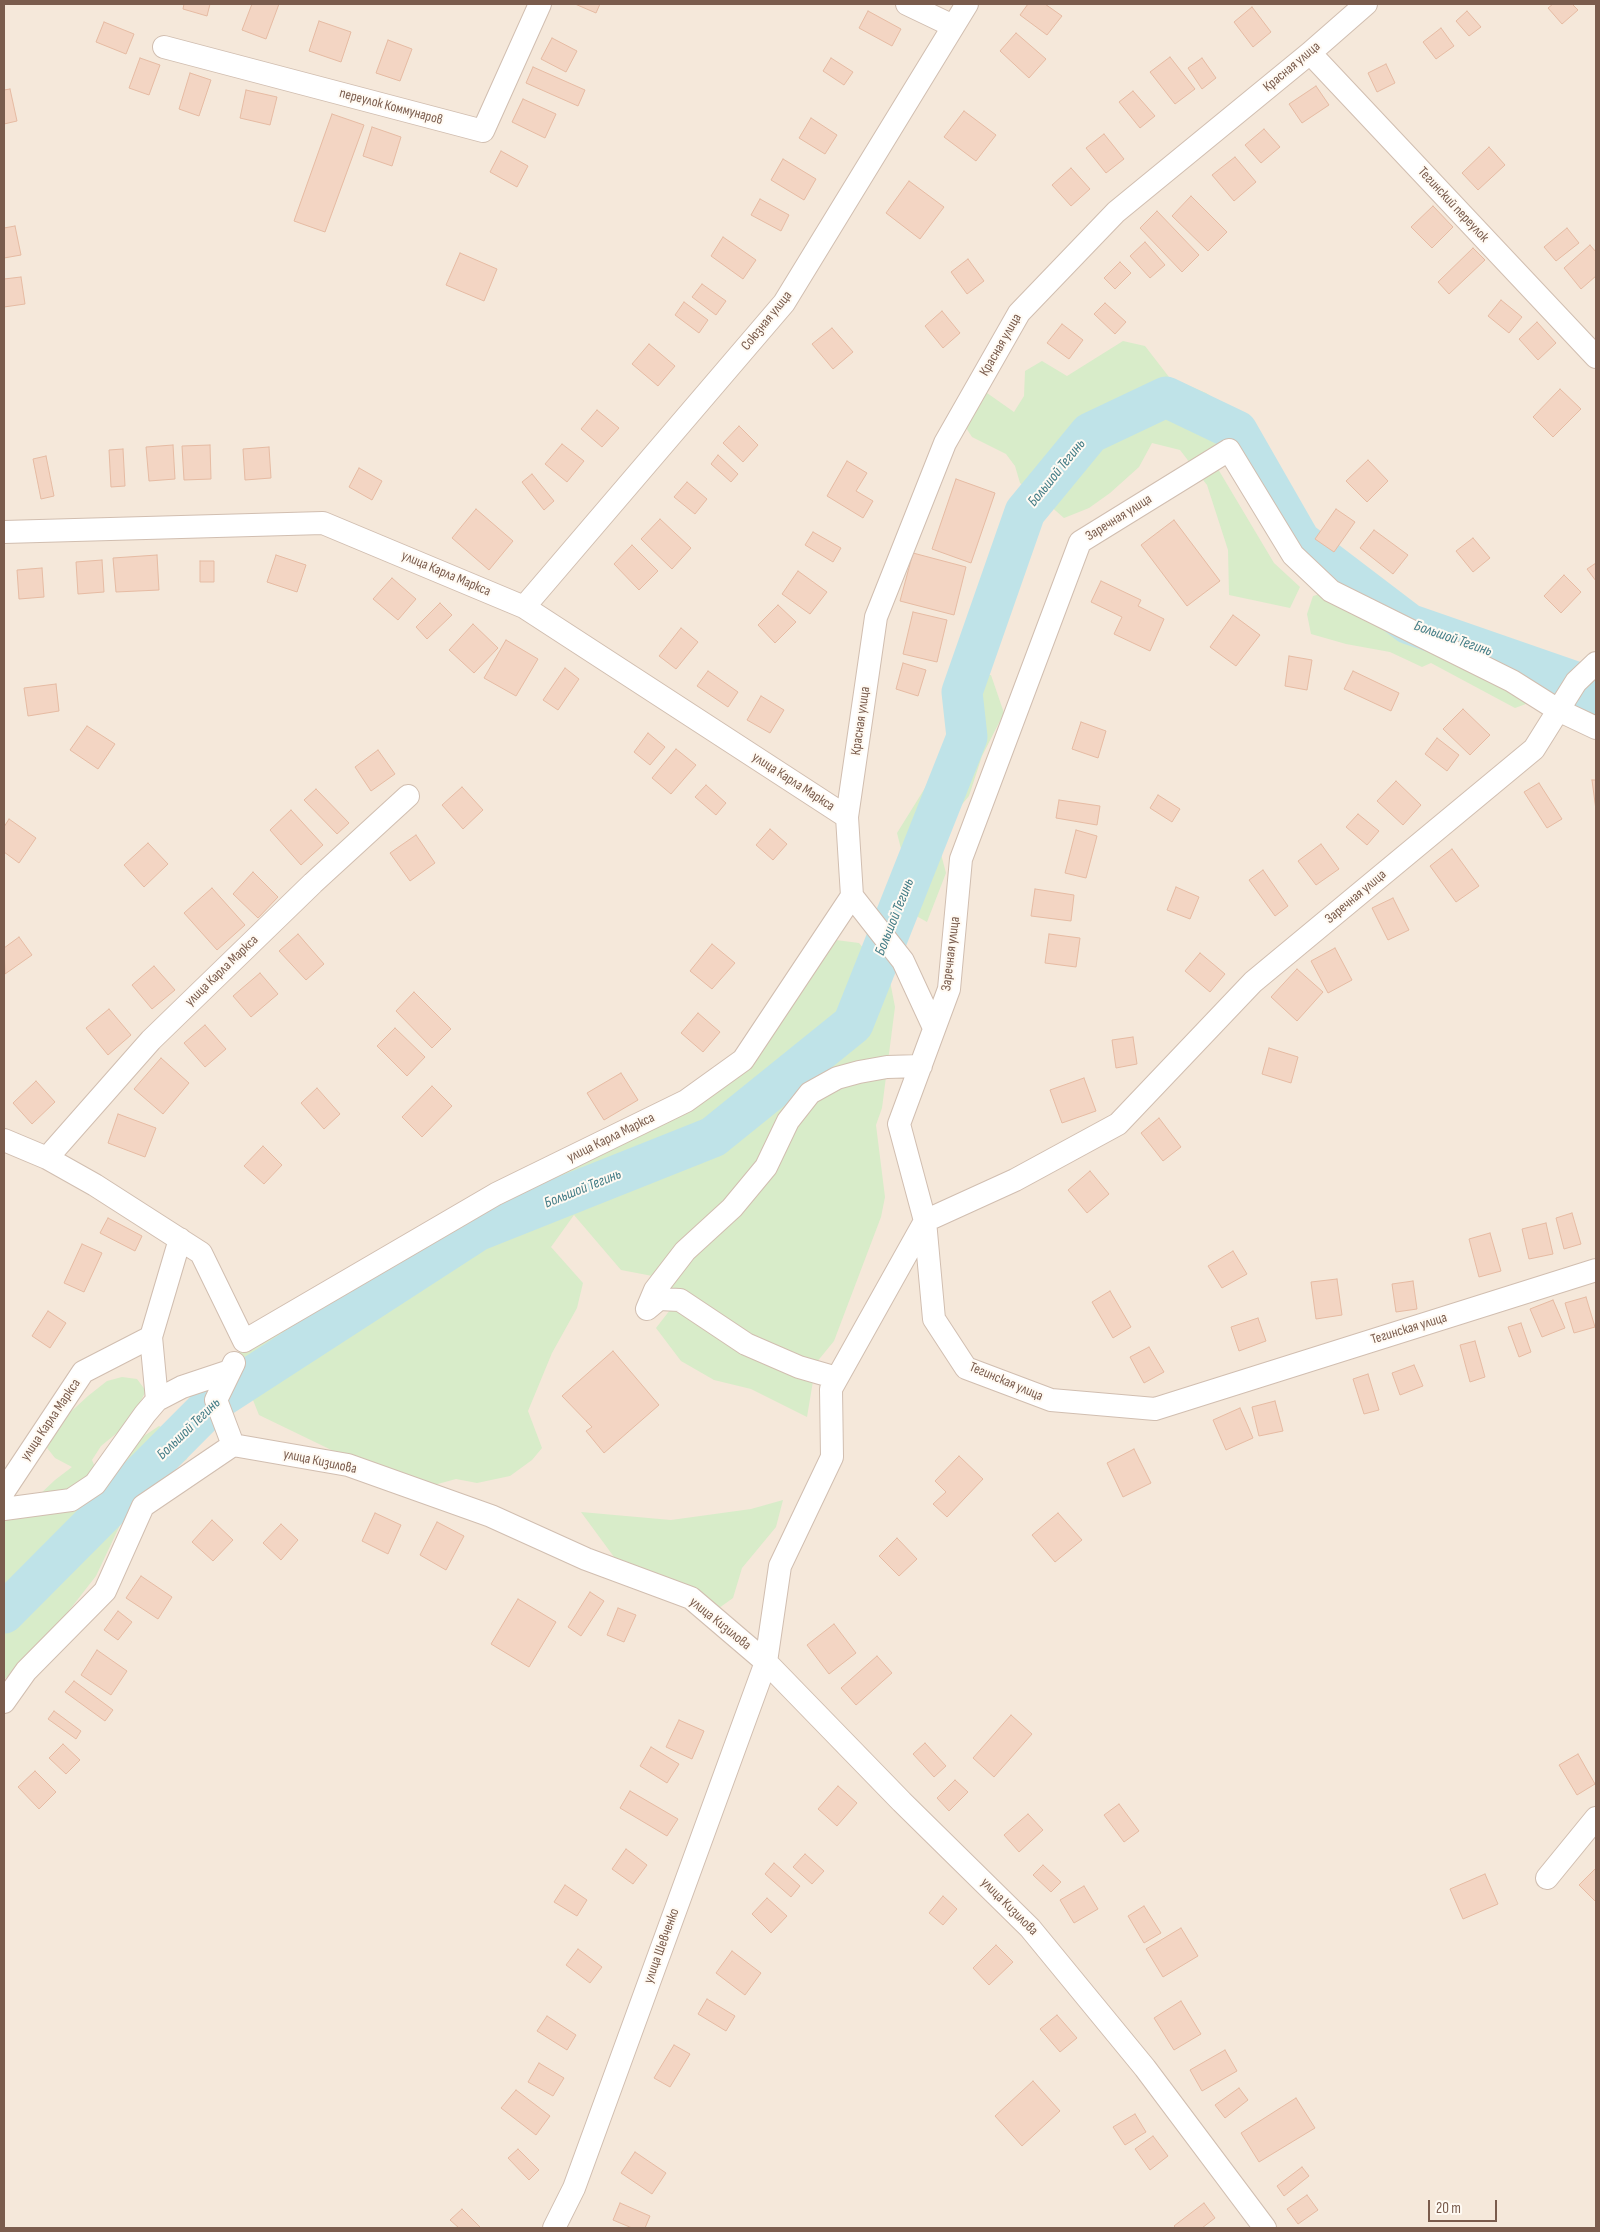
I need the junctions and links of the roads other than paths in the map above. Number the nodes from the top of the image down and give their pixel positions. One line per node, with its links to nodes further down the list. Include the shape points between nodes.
1 (540, 4): 6 (street, переулок Коммунаров, via 483,131)
2 (907, 4): 5 (street)
3 (967, 4): 5 (street, Союзная улица)
4 (1366, 4): 7 (street, Красная улица)
5 (953, 26): 10 (street, Союзная улица, via 784,303)
6 (164, 47)
7 (1310, 53): 8 (street, Тегинский переулок); 15 (street, Красная улица, via 1116,212 1018,313 945,443 876,617)
8 (1596, 357)
9 (4, 532): 10 (street, улица Карла Маркса, via 323,522)
10 (524, 607): 15 (street, улица Карла Маркса)
11 (1596, 663): 12 (street, Заречная улица, via 1576,682)
12 (1558, 710): 13 (street, Заречная улица); 17 (street, Заречная улица, via 1512,681 1331,591 1293,555 1229,450 1080,542 961,859 949,989); 21 (street, Заречная улица, via 1534,749 1253,982 1118,1124 1015,1180)
13 (1596, 728)
14 (408, 796): 20 (street, улица Карла Маркса, via 150,1040)
15 (847, 817): 16 (street, улица Карла Маркса)
16 (852, 896): 17 (street, via 903,961); 25 (street, улица Карла Маркса, via 743,1060 686,1101 496,1194)
17 (934, 1028): 18 (street, Заречная улица)
18 (921, 1066): 21 (street, Заречная улица, via 899,1124); 27 (street, via 859,1072 837,1078 810,1093 788,1121 766,1167 732,1208 685,1251 655,1290 647,1310 658,1299 680,1300 746,1344)
19 (4, 1140): 20 (street)
20 (48, 1158): 22 (street)
21 (925, 1222): 23 (street, Тегинская улица, via 934,1319 966,1368 1051,1400 1155,1409); 27 (street)
22 (180, 1239): 24 (street); 25 (street, via 201,1253)
23 (1596, 1270)
24 (151, 1337): 28 (street); 30 (street, улица Карла Маркса, via 83,1372)
25 (244, 1341): 26 (street)
26 (230, 1371): 28 (street, via 182,1387); 29 (street, via 216,1400)
27 (838, 1378): 32 (street, via 831,1389 832,1457 780,1566)
28 (157, 1400): 31 (street, via 96,1484 71,1500)
29 (233, 1445): 32 (street, улица Кизилова, via 348,1466 491,1516 586,1559 691,1598); 33 (street, via 143,1506 105,1591 26,1671)
30 (4, 1492)
31 (4, 1509)
32 (766, 1662): 36 (street, улица Шевченко, via 574,2188); 37 (street, улица Кизилова, via 1030,1928 1145,2068)
33 (4, 1702)
34 (1596, 1818): 35 (street)
35 (1547, 1878)
36 (554, 2228)
37 (1265, 2228)

